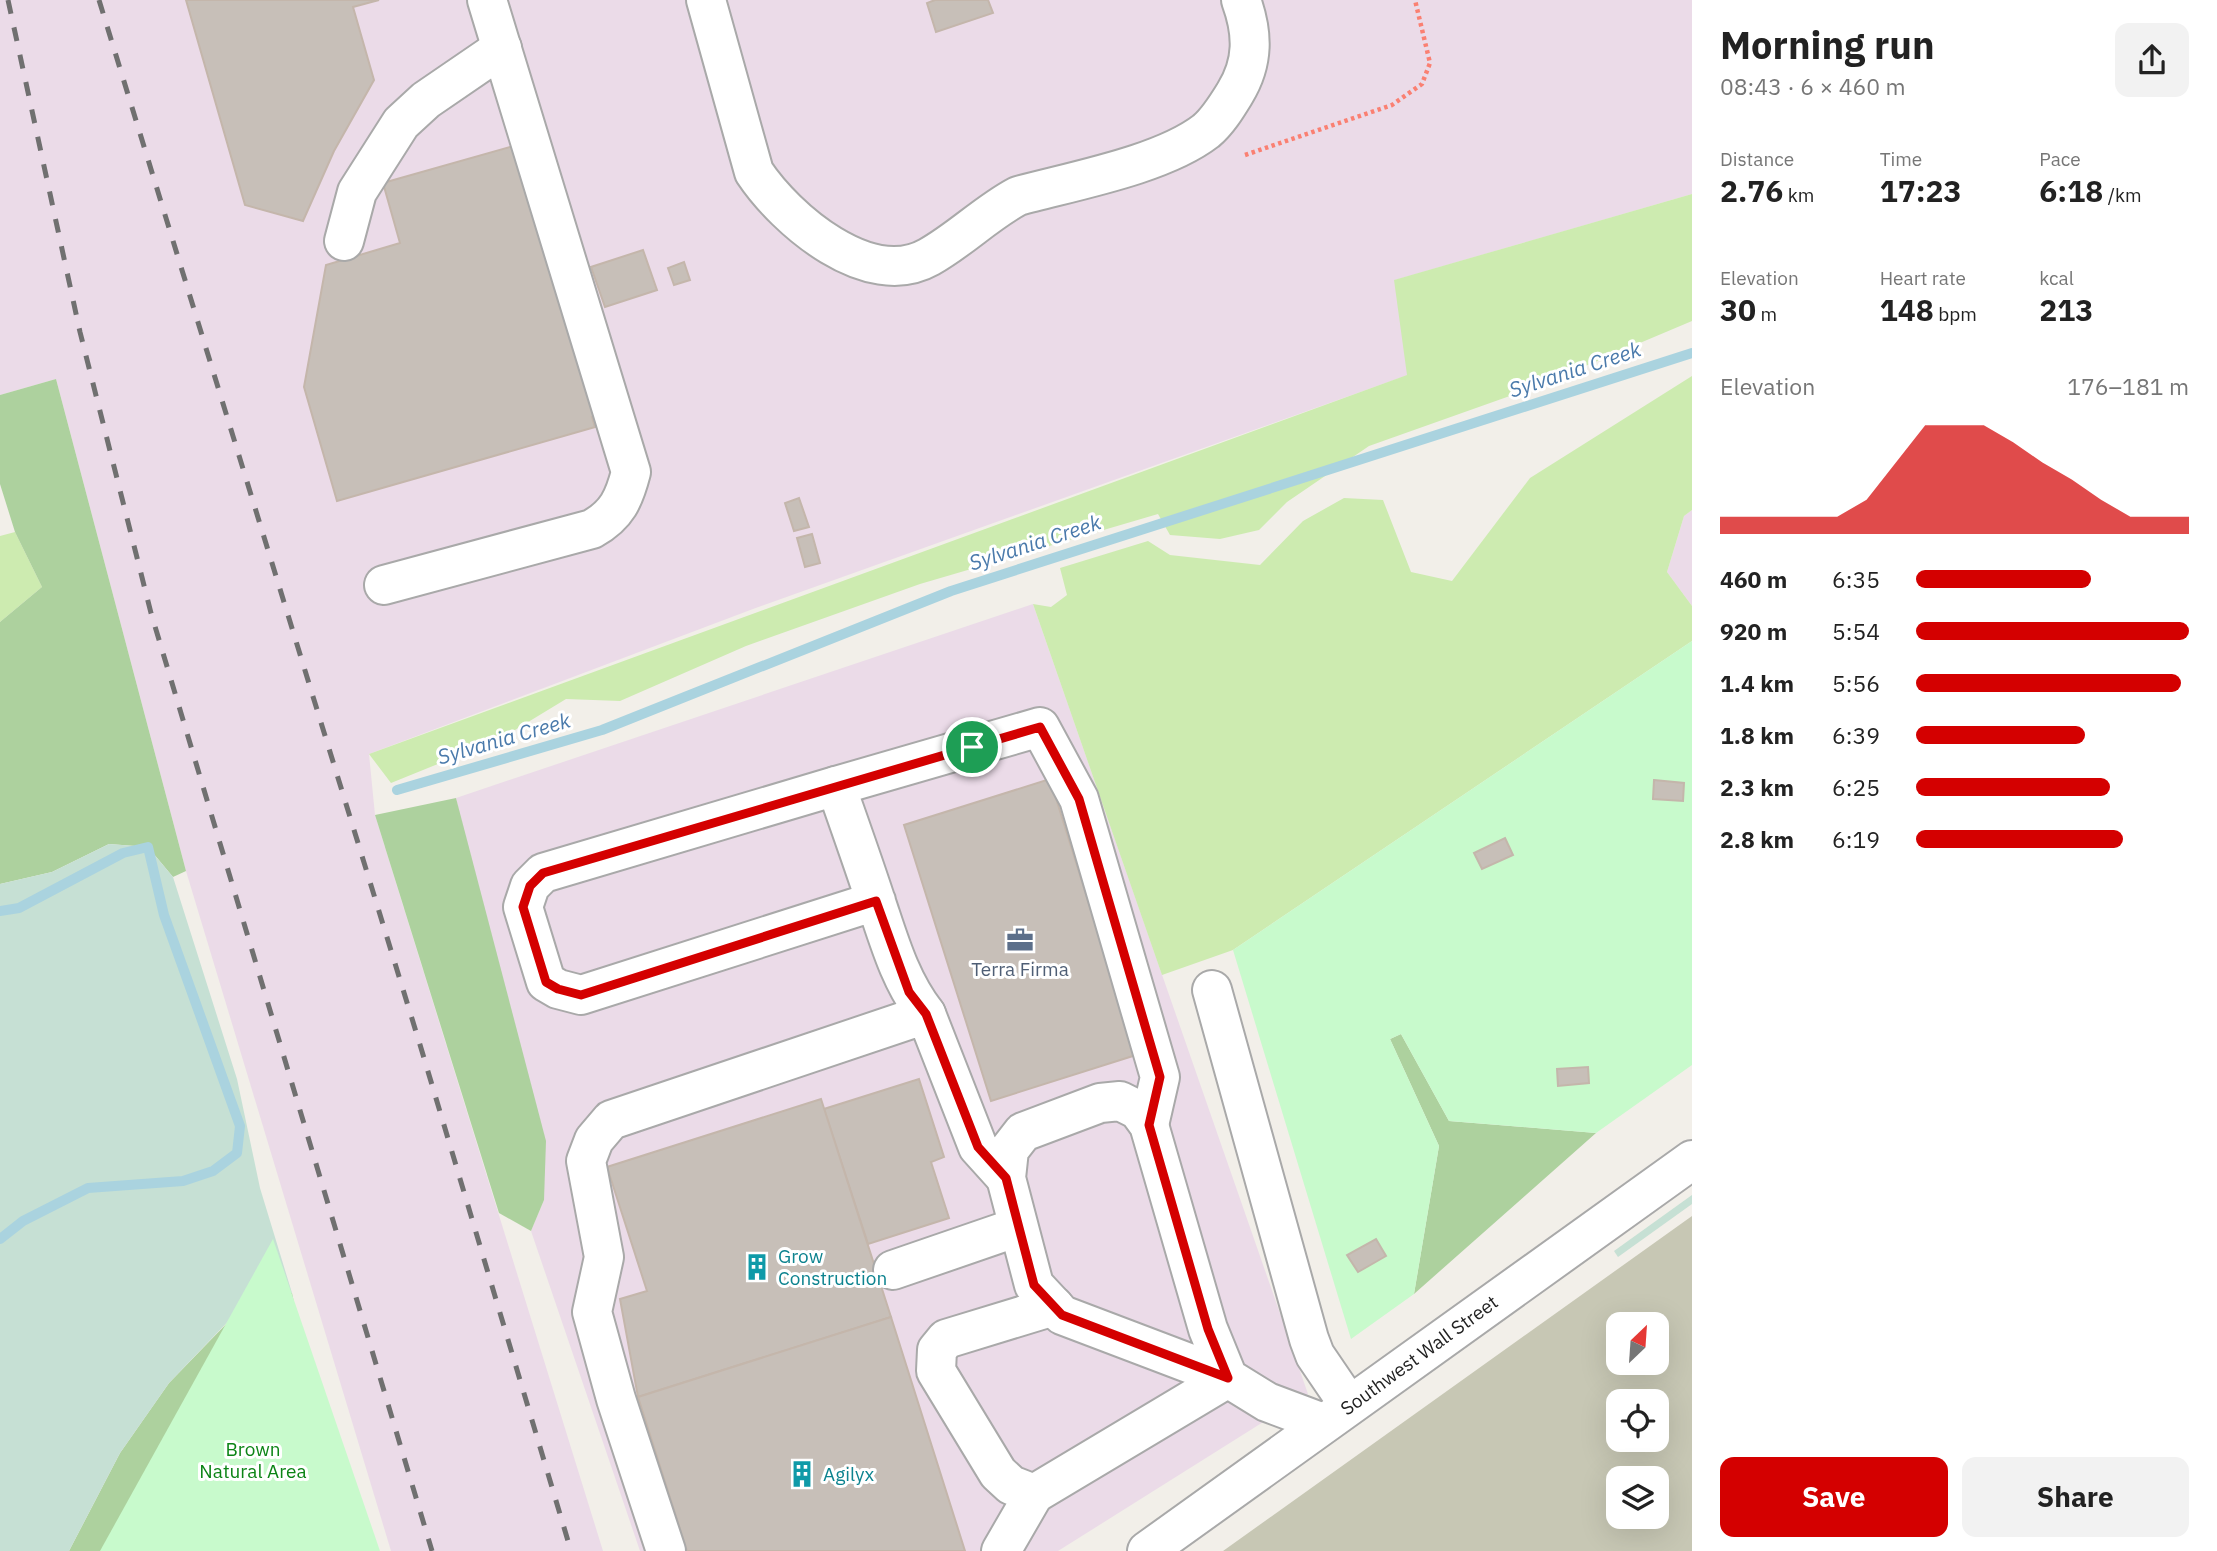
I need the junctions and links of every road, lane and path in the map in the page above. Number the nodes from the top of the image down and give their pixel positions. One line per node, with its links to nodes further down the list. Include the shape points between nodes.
1 (487, 0): 5 (street)
2 (706, 0): 3 (street, via 754,173 766,190 818,237 848,255 898,266 927,259 1018,196 1161,156 1207,130 1225,109 1249,65 1251,38)
3 (1241, 0)
4 (1415, 0): 6 (path, via 1430,63 1422,84 1392,105)
5 (502, 48): 7 (street, via 426,100 401,123 357,192); 8 (street, via 631,472 625,498 611,518 592,529)
6 (1245, 155)
7 (344, 241)
8 (384, 585)
9 (836, 786): 10 (street); 10 (street, via 543,873 530,886 523,907 546,982 581,995); 13 (street, via 1040,727 1079,799 1160,1077)
10 (876, 901): 12 (street, via 909,992)
11 (1212, 990): 20 (street, via 1309,1339)
12 (926, 1014): 15 (street, via 978,1147); 22 (street, via 611,1120 594,1140 586,1161 604,1258 592,1312)
13 (1149, 1125): 15 (street, via 1138,1110 1120,1101 1100,1103 1023,1132 1009,1150); 19 (street, via 1208,1329)
14 (1692, 1160): 20 (street, Southwest Wall Street)
15 (1006, 1178): 16 (street)
16 (1018, 1227): 17 (street); 18 (street, via 1034,1285)
17 (893, 1270)
18 (1054, 1306): 19 (street, via 1062,1315); 21 (street, via 946,1339 937,1350 936,1371 998,1473 1011,1485)
19 (1228, 1378): 20 (street, via 1267,1402); 21 (street)
20 (1336, 1414): 24 (street, Southwest Wall Street)
21 (1034, 1494): 23 (street)
22 (666, 1551)
23 (1001, 1551)
24 (1147, 1551)

